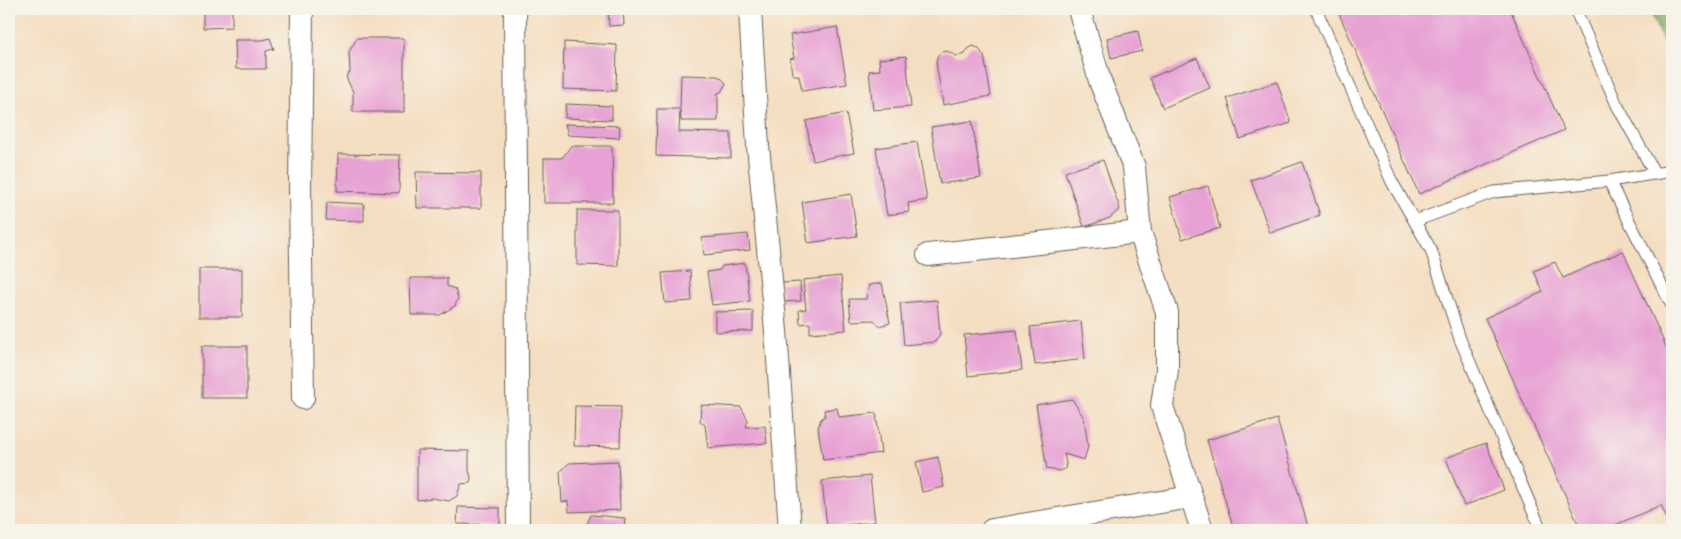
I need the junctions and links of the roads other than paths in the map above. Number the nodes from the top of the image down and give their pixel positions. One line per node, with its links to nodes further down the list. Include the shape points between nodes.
1 (302, 9): 14 (street)
2 (515, 9): 16 (street)
3 (750, 9): 17 (street, via 758,146 776,331)
4 (1079, 9): 11 (street, via 1100,81 1134,167)
5 (1316, 9): 10 (lane, via 1392,182)
6 (1575, 9): 8 (lane, via 1617,105)
7 (1672, 172): 8 (lane)
8 (1655, 174): 9 (lane)
9 (1609, 181): 10 (lane, via 1494,192); 13 (lane)
10 (1415, 221): 20 (lane, via 1431,250 1460,339)
11 (1140, 232): 12 (street); 15 (street, via 1167,312 1167,370 1162,406)
12 (928, 255)
13 (1672, 306)
14 (303, 398)
15 (1192, 497): 18 (street); 19 (street)
16 (518, 530)
17 (790, 530)
18 (992, 530)
19 (1202, 530)
20 (1541, 530)

